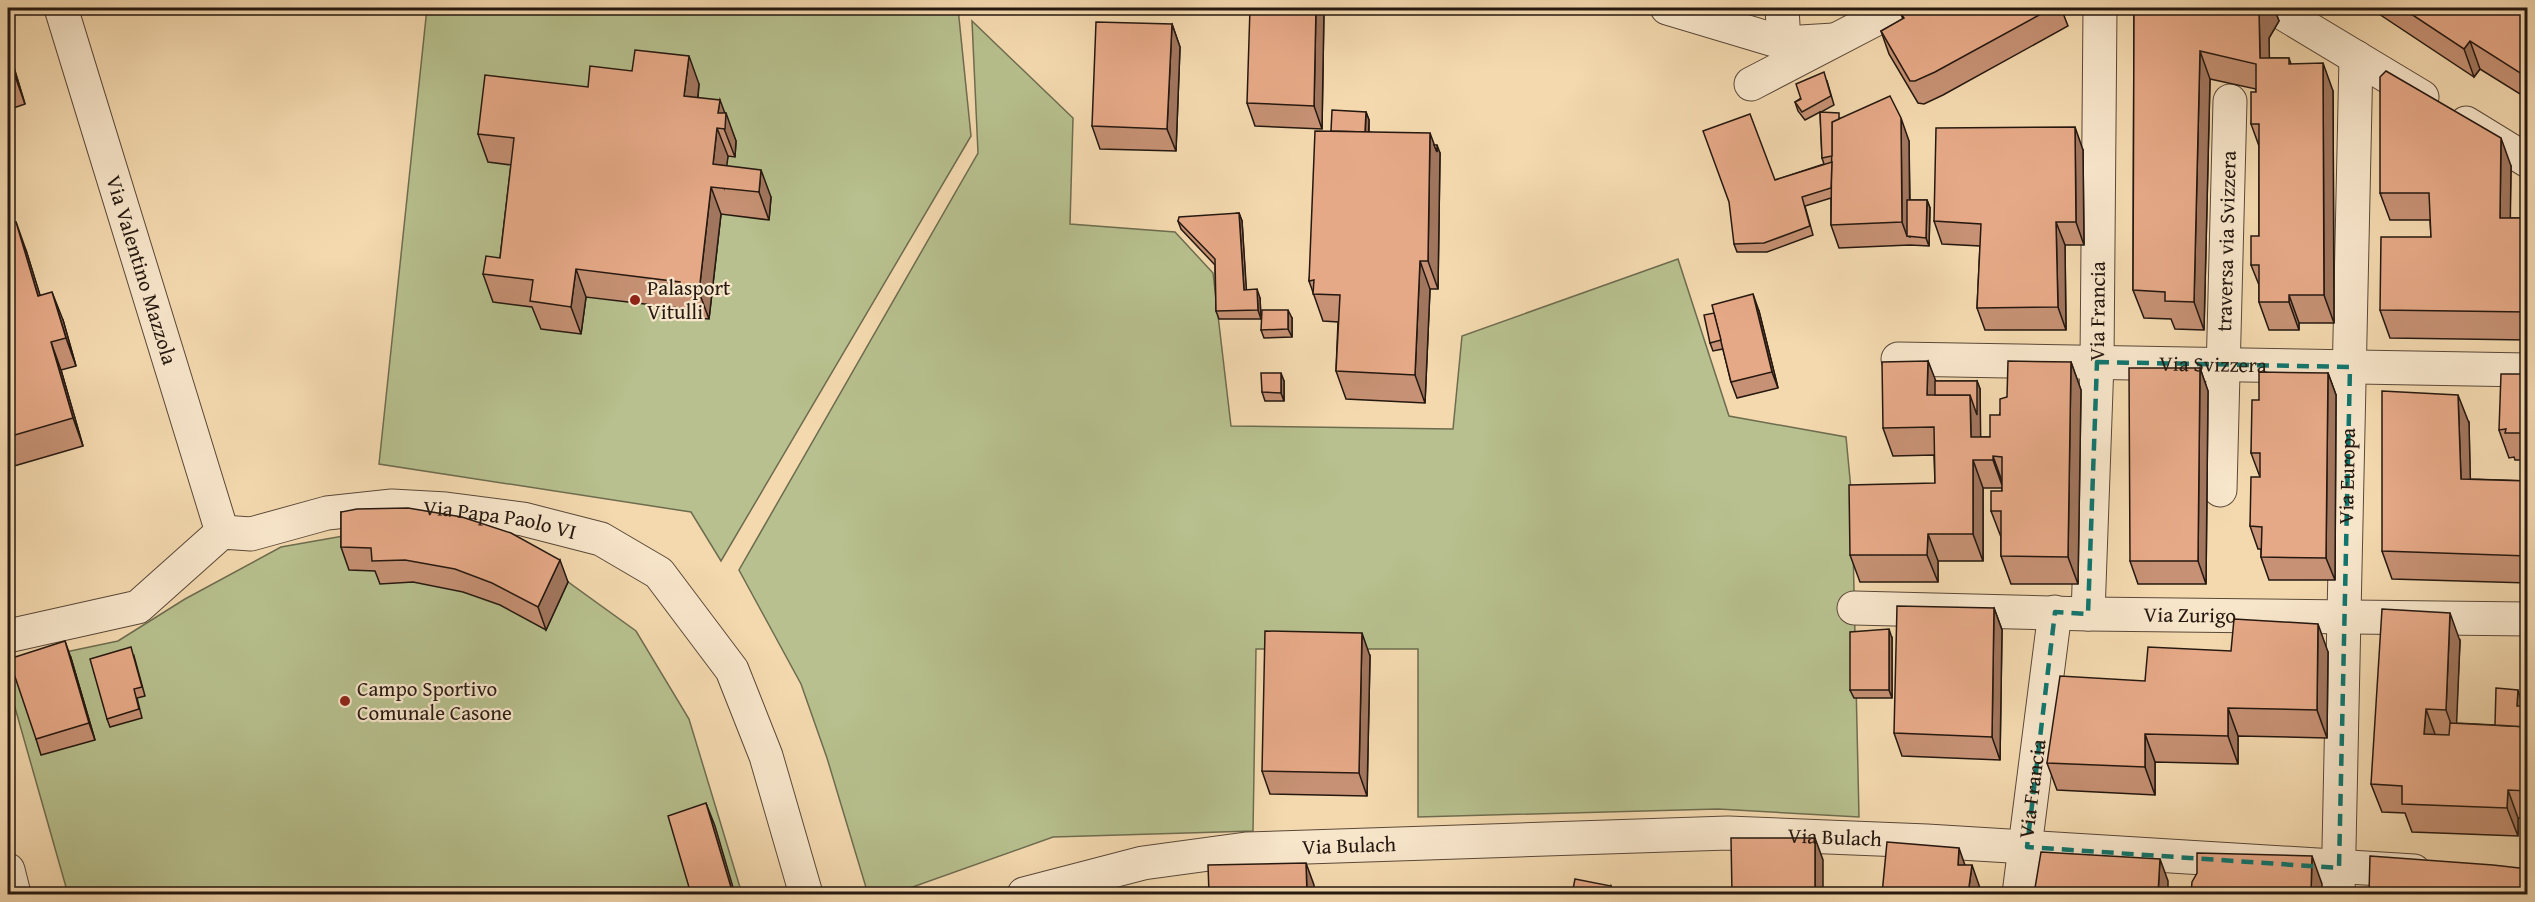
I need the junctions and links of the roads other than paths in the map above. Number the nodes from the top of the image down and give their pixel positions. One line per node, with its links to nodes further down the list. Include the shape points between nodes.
1 (61, 8): 19 (street, Via Valentino Mazzola)
2 (1667, 8): 8 (street)
3 (1782, 8): 8 (street)
4 (1897, 8): 7 (street)
5 (2100, 8): 14 (street, Via Francia)
6 (2274, 8): 9 (street)
7 (1834, 40): 8 (street); 10 (street)
8 (1784, 43)
9 (2356, 57): 12 (street); 16 (street, Via Europa)
10 (1751, 84)
11 (2230, 100): 15 (street, traversa via Svizzera)
12 (2528, 161)
13 (1898, 359): 14 (street, Via Svizzera)
14 (2097, 362): 15 (street, Via Svizzera); 22 (street, Via Francia)
15 (2222, 364): 16 (street, Via Svizzera); 18 (street, traversa via Svizzera)
16 (2350, 367): 17 (street, Via Svizzera); 23 (street, Via Europa)
17 (2528, 370)
18 (2220, 490)
19 (222, 532): 25 (street, via 138,607); 31 (street, Via Papa Paolo VI, via 250,534 327,513 381,508 446,509 522,519 601,539 659,573 732,670 766,756)
20 (1854, 608): 21 (street, Via Zurigo)
21 (2055, 612): 22 (street, Via Zurigo); 26 (street, Via Francia)
22 (2088, 614): 23 (street, Via Zurigo)
23 (2344, 616): 24 (street, Via Zurigo); 29 (street, Via Europa)
24 (2528, 619)
25 (8, 636)
26 (2027, 847): 29 (street, Via Bulach); 32 (street, Via Bulach, via 1728,833 1246,849 1143,863); 33 (street, Via Francia)
27 (8, 870): 30 (street)
28 (2445, 872): 29 (street, Via Bulach)
29 (2338, 881)
30 (14, 894)
31 (806, 894)
32 (1024, 894)
33 (2019, 894)

